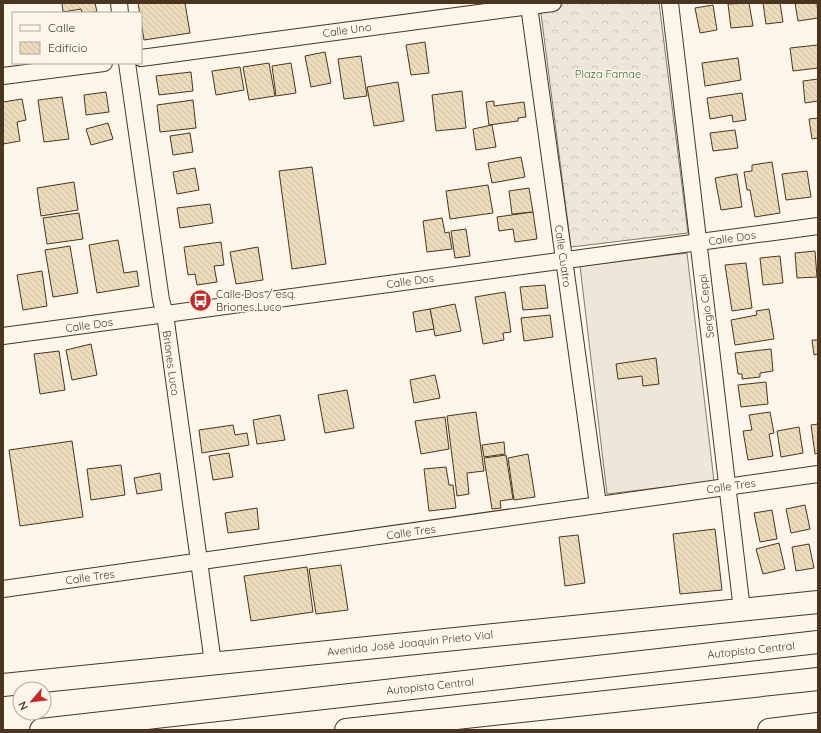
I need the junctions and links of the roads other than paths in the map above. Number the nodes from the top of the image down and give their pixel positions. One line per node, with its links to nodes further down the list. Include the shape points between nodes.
1 (553, 3): 3 (street, Calle Uno)
2 (670, 3): 9 (street, Sergio Ceppi)
3 (529, 6): 4 (street, Calle Uno); 10 (street, Calle Cuatro)
4 (142, 58)
5 (96, 64): 7 (street)
6 (127, 64): 11 (street, Briones Luco)
7 (3, 76)
8 (818, 226): 9 (street, Calle Dos)
9 (699, 242): 10 (street, Calle Dos); 14 (street, Sergio Ceppi)
10 (564, 260): 11 (street, Calle Dos); 15 (street, Calle Cuatro)
11 (165, 314): 12 (street, Calle Dos); 16 (street, Briones Luco)
12 (3, 336)
13 (818, 474): 14 (street, Calle Tres)
14 (728, 487): 15 (street, Calle Tres); 19 (street, Sergio Ceppi)
15 (598, 505): 16 (street, Calle Tres)
16 (198, 562): 17 (street, Calle Tres); 21 (street, Briones Luco)
17 (3, 589)
18 (818, 602): 19 (main road, Avenida José Joaquín Prieto Vial)
19 (742, 610): 21 (main road, Avenida José Joaquín Prieto Vial)
20 (818, 642): 25 (main road, Autopista Central)
21 (213, 663): 23 (main road, Avenida José Joaquín Prieto Vial)
22 (818, 679): 26 (main road)
23 (3, 685)
24 (818, 724): 27 (main road)
25 (41, 730)
26 (346, 730)
27 (769, 730)

